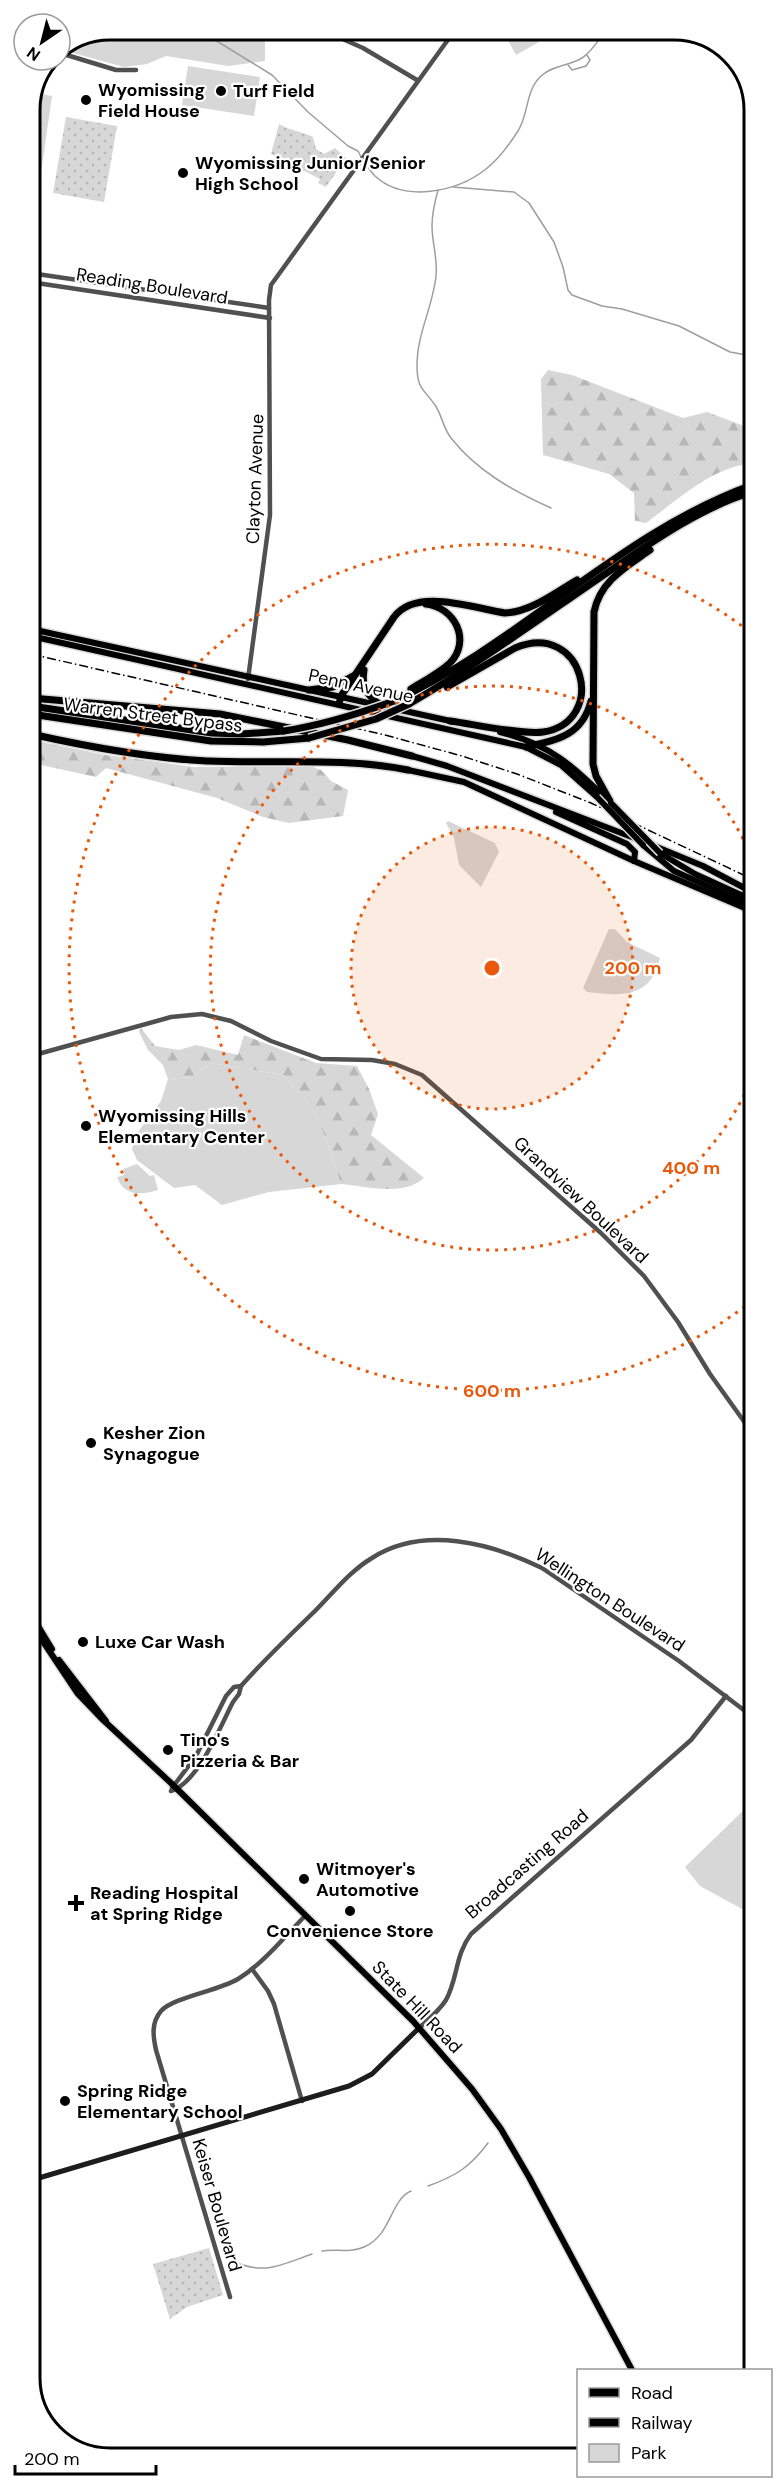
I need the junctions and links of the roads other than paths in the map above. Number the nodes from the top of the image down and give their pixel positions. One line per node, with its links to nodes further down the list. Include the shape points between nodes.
1 (347, 41): 5 (street)
2 (447, 41): 5 (street, Clayton Avenue)
3 (72, 57): 4 (street, via 116,70)
4 (136, 70)
5 (417, 80): 8 (street, Clayton Avenue, via 274,278)
6 (40, 274): 8 (street, Reading Boulevard)
7 (40, 284): 9 (street, Reading Boulevard)
8 (269, 308): 9 (street, Clayton Avenue)
9 (270, 318): 18 (street, Clayton Avenue, via 270,515)
10 (744, 487): 13 (highway, via 669,523)
11 (744, 495): 12 (highway, via 709,510)
12 (639, 554): 19 (highway, via 609,580 598,598 594,612); 26 (highway)
13 (609, 562): 17 (highway, via 515,612 426,600 408,604 397,612); 24 (highway, via 446,674)
14 (40, 631): 18 (main road, Penn Avenue)
15 (40, 638): 20 (main road, Penn Avenue)
16 (364, 670): 22 (highway); 24 (highway, via 407,609 429,604 450,615 459,634 453,659); 27 (highway, via 364,689)
17 (356, 675): 21 (highway, via 333,687); 22 (highway)
18 (248, 677): 20 (street, Clayton Avenue); 21 (main road, Penn Avenue)
19 (593, 684): 32 (highway, via 590,705 578,726 556,741); 37 (highway, via 594,769)
20 (247, 685): 25 (main road, Penn Avenue)
21 (309, 690): 22 (main road, Penn Avenue)
22 (343, 697): 25 (highway); 27 (main road, Penn Avenue)
23 (40, 699): 34 (highway, via 219,714)
24 (394, 701): 28 (highway, Warren Street Bypass, bridge, via 330,722 242,734)
25 (339, 704): 33 (main road, Penn Avenue)
26 (409, 704): 29 (highway, Warren Street Bypass, bridge, via 366,722 309,738 263,742 211,741); 30 (highway, via 530,643 560,649 572,659 580,674 582,690 576,710 553,730 534,733)
27 (381, 705): 30 (main road, Penn Avenue)
28 (40, 707)
29 (40, 715)
30 (450, 721): 32 (main road, Penn Avenue)
31 (40, 736): 35 (highway, via 180,759 368,765)
32 (538, 744): 33 (highway); 37 (main road, Penn Avenue, via 567,761)
33 (526, 747): 41 (main road, Penn Avenue, bridge, via 561,765 674,871)
34 (412, 756): 36 (main road)
35 (408, 770): 38 (main road, via 464,782)
36 (530, 798): 38 (main road, via 627,844 635,852); 39 (main road, via 691,860)
37 (611, 803): 40 (main road, Penn Avenue, bridge, via 660,853 688,871)
38 (634, 861): 42 (main road)
39 (744, 888)
40 (744, 896)
41 (744, 902)
42 (744, 908)
43 (40, 1053): 44 (street, Grandview Boulevard, via 171,1017 196,1014 231,1021 321,1059 372,1060 423,1075 627,1258 662,1298)
44 (744, 1421)
45 (40, 1629): 50 (main road, State Hill Road)
46 (40, 1637): 50 (main road, State Hill Road, via 78,1694)
47 (241, 1686): 48 (street, Wellington Boulevard, via 364,1563 394,1546 432,1539 484,1547 542,1568); 51 (street, Wellington Boulevard, via 197,1770); 51 (street, Wellington Boulevard, via 234,1687 226,1696)
48 (726, 1696): 49 (street, Wellington Boulevard); 54 (street, Broadcasting Road, via 691,1740 471,1934 458,1956 446,2000)
49 (744, 1710)
50 (106, 1721): 51 (main road, State Hill Road)
51 (176, 1787): 52 (main road, State Hill Road)
52 (305, 1916): 53 (street, Keiser Boulevard); 54 (main road, State Hill Road)
53 (252, 1969): 55 (street, via 274,2004); 56 (street, Keiser Boulevard, via 223,1986 165,2007 154,2023 154,2041)
54 (420, 2028): 55 (main road, Broadcasting Road, via 372,2074); 59 (main road, State Hill Road, via 501,2129)
55 (302, 2101): 56 (main road, Broadcasting Road)
56 (183, 2136): 57 (main road, Broadcasting Road); 58 (street, Keiser Boulevard)
57 (40, 2178)
58 (230, 2297)
59 (631, 2369)

